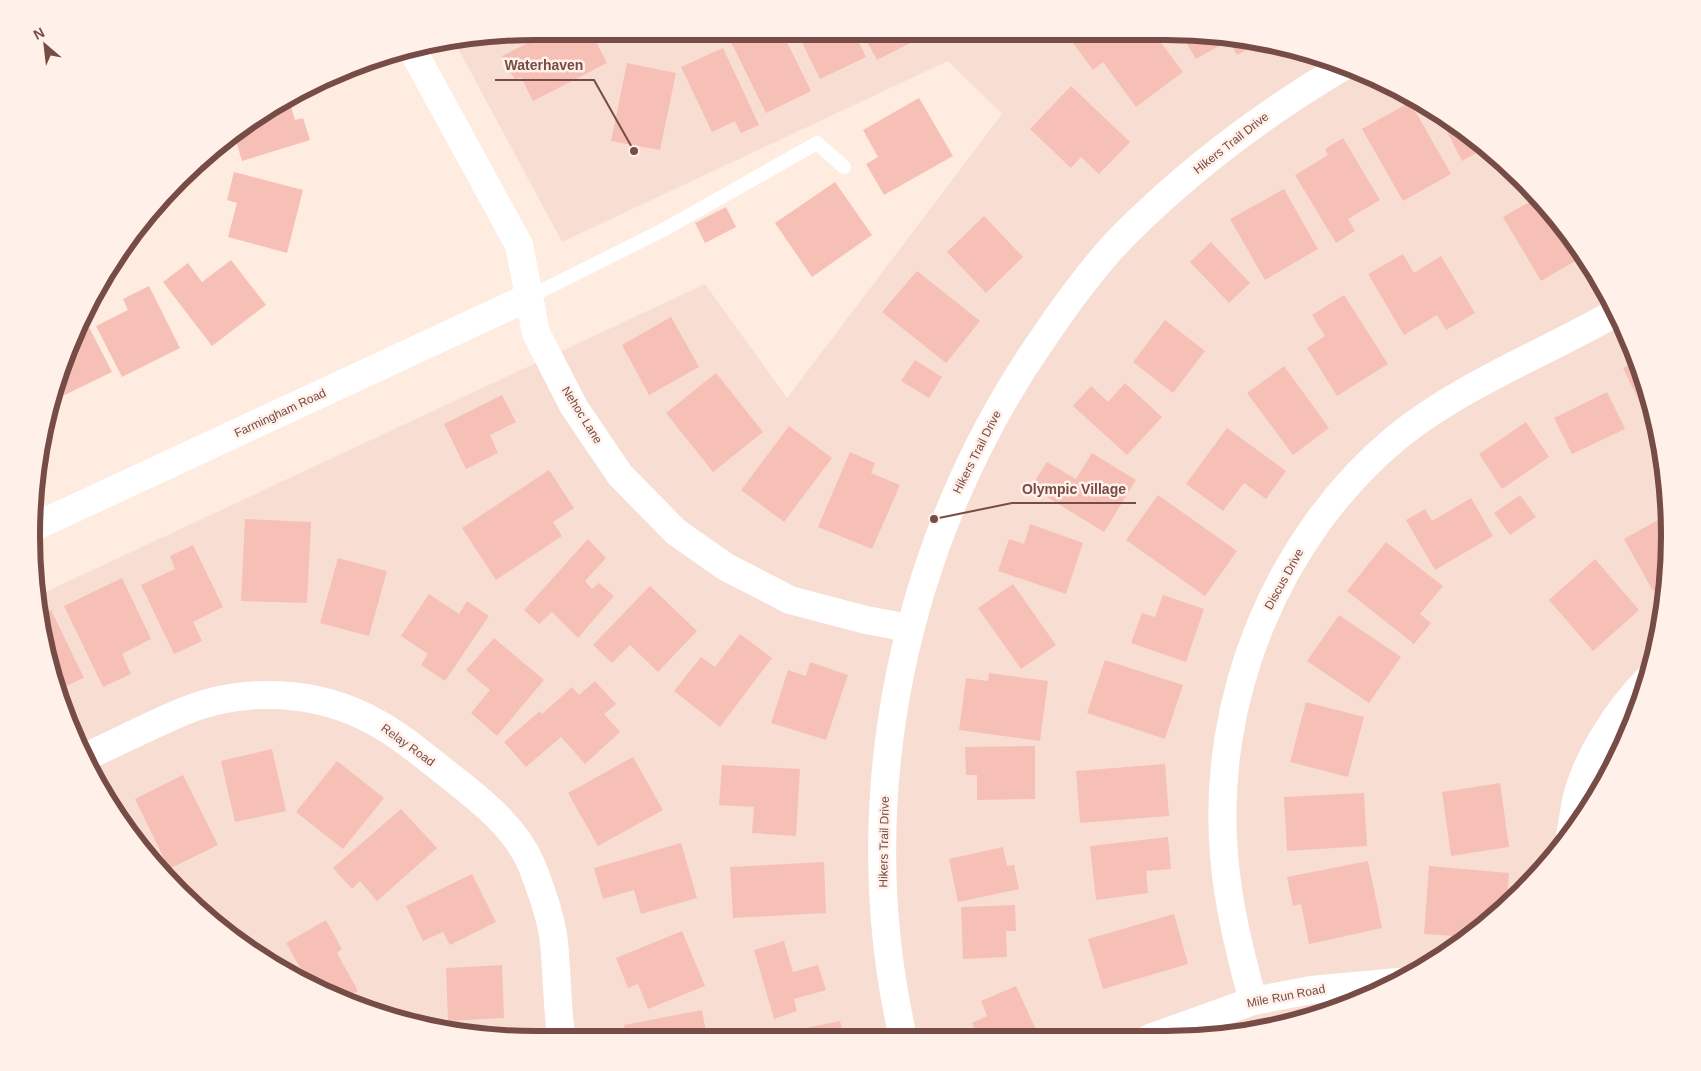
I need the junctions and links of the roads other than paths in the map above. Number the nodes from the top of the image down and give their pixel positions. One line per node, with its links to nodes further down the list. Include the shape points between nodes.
1 (415, 55): 4 (street, Nehoc Lane, via 519,245)
2 (1336, 71): 7 (street, Hikers Trail Drive, via 1232,139 1124,235 1074,292 1021,369 977,448 951,506)
3 (844, 168): 4 (lane, via 817,143 665,229)
4 (527, 298): 6 (street, Farmingham Road); 7 (street, Nehoc Lane, via 536,333 574,407 620,474 676,532 726,568 790,600)
5 (1610, 316): 12 (street, Discus Drive, via 1474,387 1397,438 1336,499 1287,569 1252,646 1232,723 1227,761 1224,854 1231,910)
6 (40, 524)
7 (909, 628): 14 (street, Hikers Trail Drive, via 891,722 883,825 884,897 890,968)
8 (1635, 694): 10 (street, via 1620,712 1590,766 1577,796)
9 (91, 754): 13 (street, Relay Road, via 184,711 219,700 261,694 301,696 375,721 481,800 510,832 531,864 554,940)
10 (1573, 816)
11 (1376, 984): 12 (street, Mile Run Road)
12 (1253, 1000): 15 (street, Mile Run Road)
13 (561, 1031)
14 (902, 1031)
15 (1169, 1031)

